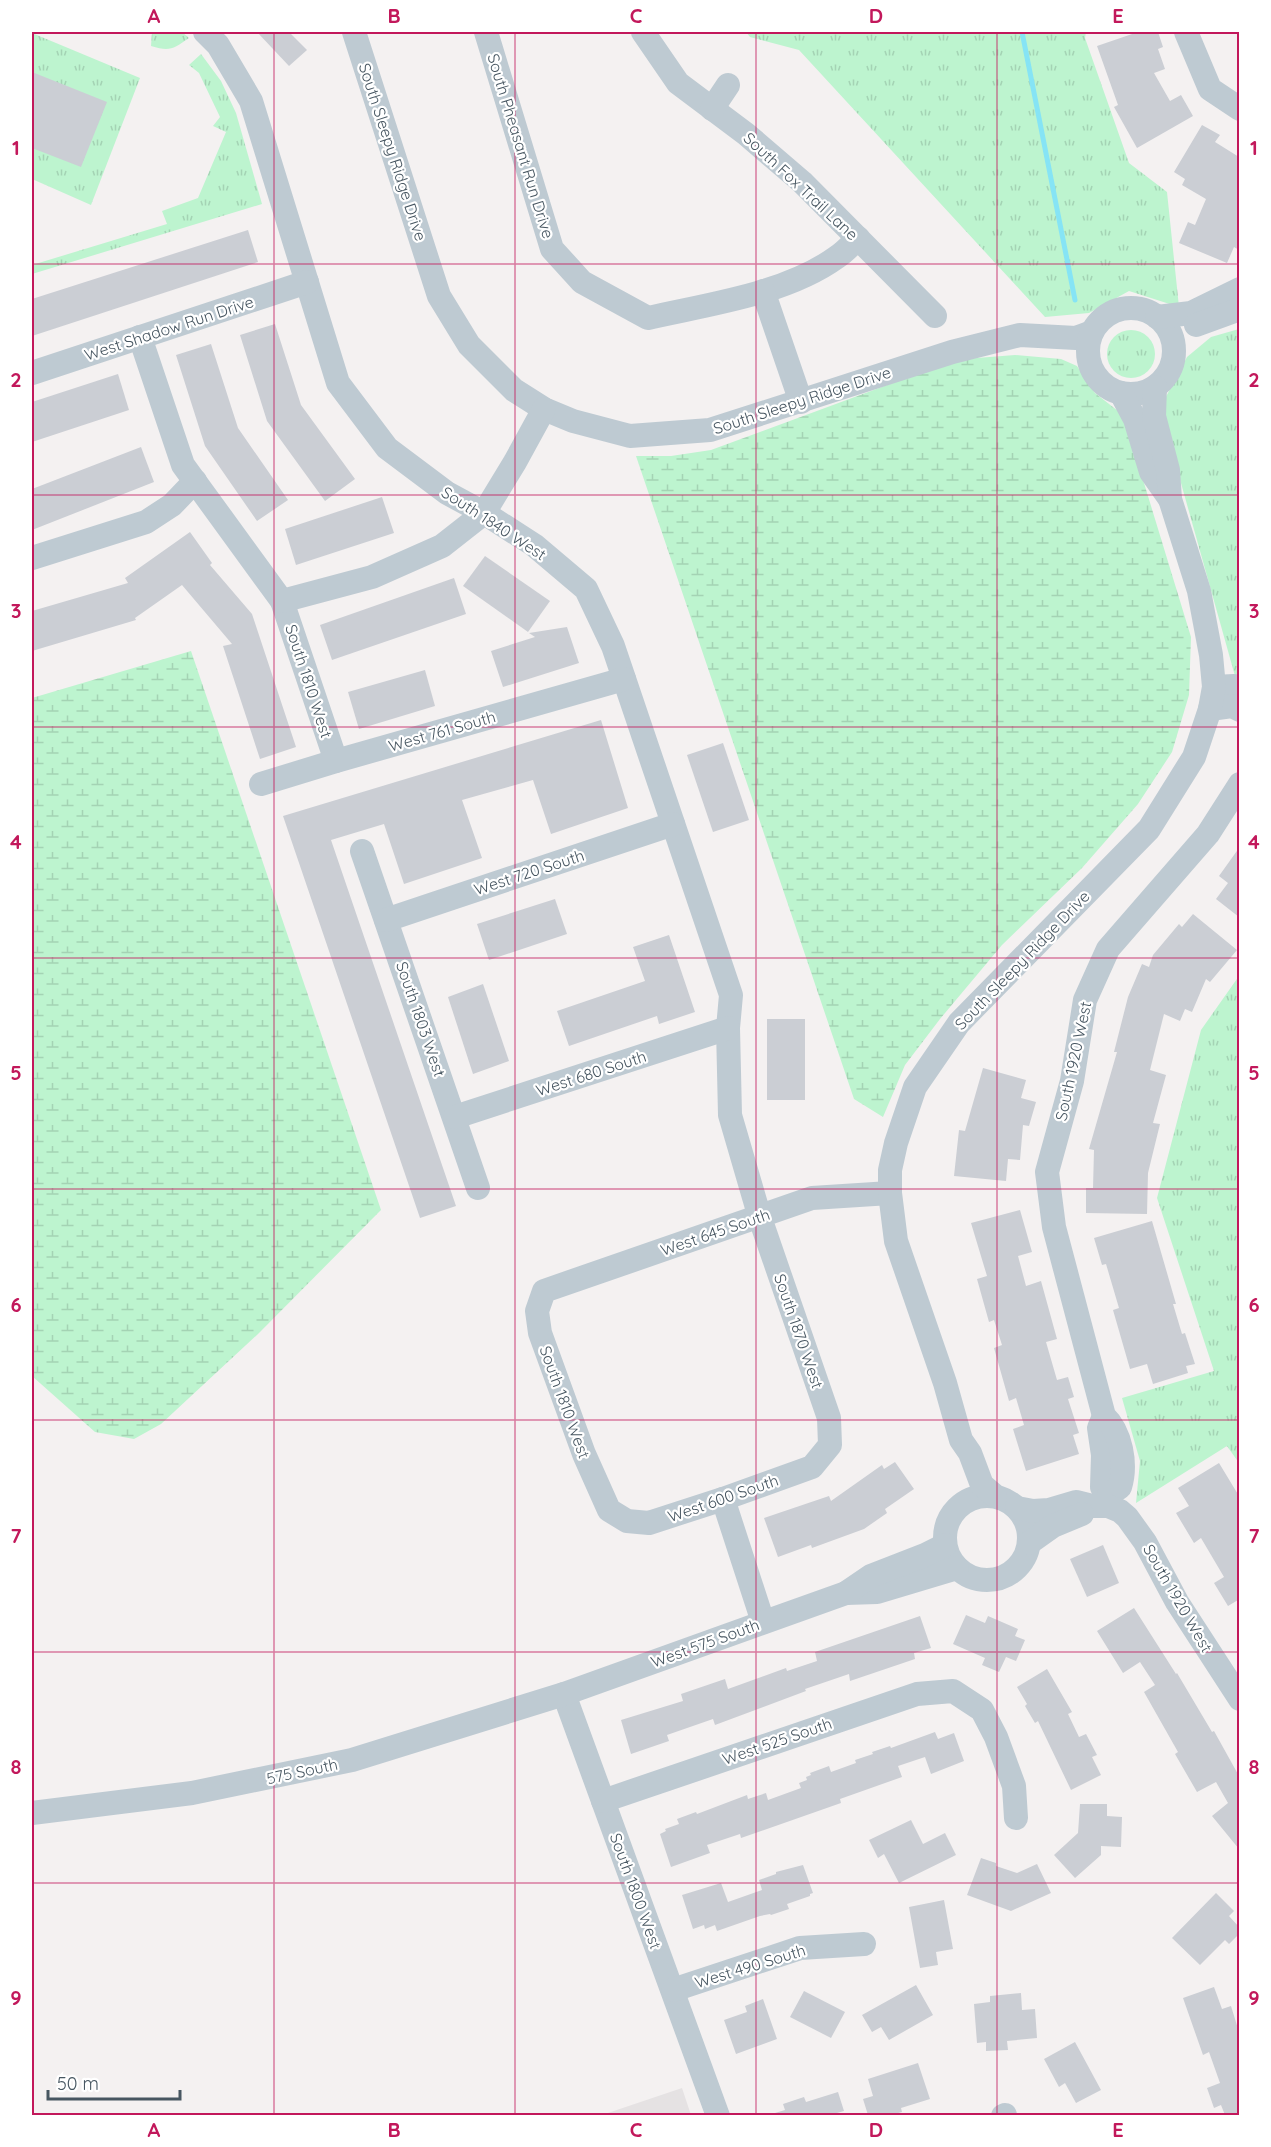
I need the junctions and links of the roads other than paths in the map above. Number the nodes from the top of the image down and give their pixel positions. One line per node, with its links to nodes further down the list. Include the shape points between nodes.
1 (205, 32): 10 (street, South 1840 West, via 218,45 251,101)
2 (354, 32): 25 (street, South Sleepy Ridge Drive, via 439,297 469,345 514,390)
3 (486, 32): 12 (street, South Pheasant Run Drive, via 552,249 582,282 648,318)
4 (644, 32): 7 (street, South Fox Trail Lane, via 678,83)
5 (1186, 32): 8 (street, via 1209,88)
6 (728, 85): 7 (street)
7 (712, 109): 9 (street, South Fox Trail Lane, via 802,182)
8 (1239, 109)
9 (858, 238): 12 (street, via 838,257 810,273); 14 (street, South Fox Trail Lane)
10 (307, 282): 17 (street, West Shadow Run Drive); 28 (street, South 1840 West, via 338,383 387,448 447,493)
11 (1239, 289): 15 (street, via 1191,313)
12 (763, 291): 24 (street)
13 (1239, 309): 19 (street, via 1191,327)
14 (935, 316)
15 (1157, 317): 16 (street, via 1124,308 1101,320); 19 (street, via 1165,324)
16 (1092, 332): 18 (street, South Sleepy Ridge Drive, via 1076,338 1020,335); 20 (street)
17 (140, 338): 21 (street, West Shadow Run Drive); 26 (street, South 1810 West, via 183,465)
18 (992, 343): 20 (street, South Sleepy Ridge Drive, via 1065,351); 24 (street, South Sleepy Ridge Drive, via 952,352)
19 (1174, 348): 22 (street, via 1166,376)
20 (1089, 360): 23 (street, via 1096,376)
21 (32, 373)
22 (1155, 387): 23 (street, via 1141,393); 27 (street, South Sleepy Ridge Drive, via 1154,416 1168,470)
23 (1121, 393): 27 (street, South Sleepy Ridge Drive, via 1135,419 1151,472)
24 (801, 402): 25 (street, South Sleepy Ridge Drive, via 710,430 630,436 573,422)
25 (544, 409): 28 (street)
26 (195, 481): 29 (street, via 172,505 146,522); 30 (street, South 1810 West)
27 (1170, 499): 32 (street, South Sleepy Ridge Drive, via 1198,591 1211,655)
28 (484, 513): 30 (street, via 442,546 372,577); 31 (street, South 1840 West, via 534,545 585,589 613,646)
29 (32, 558)
30 (282, 601): 33 (street, South 1810 West)
31 (624, 679): 33 (street, West 761 South); 36 (street, South 1840 West)
32 (1228, 698): 42 (street, South Sleepy Ridge Drive, via 1149,829 959,1023 915,1087 896,1143)
33 (336, 761): 34 (street, West 761 South)
34 (261, 784)
35 (1239, 784): 49 (street, South 1920 West, via 1208,834 1108,950 1085,1000 1072,1081 1047,1172 1054,1227 1104,1416 1113,1425 1124,1466 1120,1487)
36 (673, 824): 38 (street, West 720 South); 39 (street, South 1840 West, via 731,995)
37 (362, 851): 38 (street, South 1803 West)
38 (386, 920): 40 (street, South 1803 West)
39 (728, 1028): 40 (street, West 680 South); 43 (street, South 1840 West, via 730,1115)
40 (455, 1117): 41 (street, South 1803 West)
41 (478, 1188)
42 (890, 1193): 43 (street, West 645 South, via 812,1198); 45 (street, South Sleepy Ridge Drive, via 896,1241)
43 (760, 1218): 44 (street, West 645 South); 46 (street, South 1870 West, via 829,1418)
44 (544, 1291): 52 (street, South 1810 West, via 537,1311 540,1333)
45 (961, 1440): 47 (street, South Sleepy Ridge Drive, via 982,1485); 50 (street, South Sleepy Ridge Drive, via 957,1457 963,1487)
46 (830, 1445): 48 (street, West 600 South, via 812,1467)
47 (995, 1496): 50 (street, via 972,1498); 51 (street)
48 (723, 1499): 52 (street, West 600 South, via 649,1523 627,1521); 57 (street)
49 (1103, 1502): 51 (street, via 1076,1502 1048,1510); 53 (street, via 1053,1526); 59 (street, South 1920 West, via 1120,1511 1137,1529 1177,1602)
50 (959, 1505): 54 (street, via 945,1530)
51 (1017, 1508): 53 (street, via 1026,1520)
52 (609, 1510)
53 (1029, 1543): 55 (street, via 1016,1569 992,1580 969,1576)
54 (945, 1545): 55 (street); 56 (street, West 575 South, via 871,1576)
55 (957, 1568): 56 (street, West 575 South, via 876,1592)
56 (846, 1593): 57 (street, West 575 South)
57 (763, 1622): 58 (street, West 575 South)
58 (564, 1694): 60 (street, South 1800 West); 61 (street, 575 South, via 352,1760 192,1793)
59 (1239, 1699)
60 (603, 1801): 62 (street, West 525 South, via 917,1694 953,1691 982,1710 996,1737 1014,1786); 64 (street, South 1800 West)
61 (32, 1813)
62 (1016, 1818)
63 (864, 1944): 64 (street, West 490 South, via 800,1948)
64 (673, 1990): 65 (street, South 1800 West)
65 (718, 2115)

